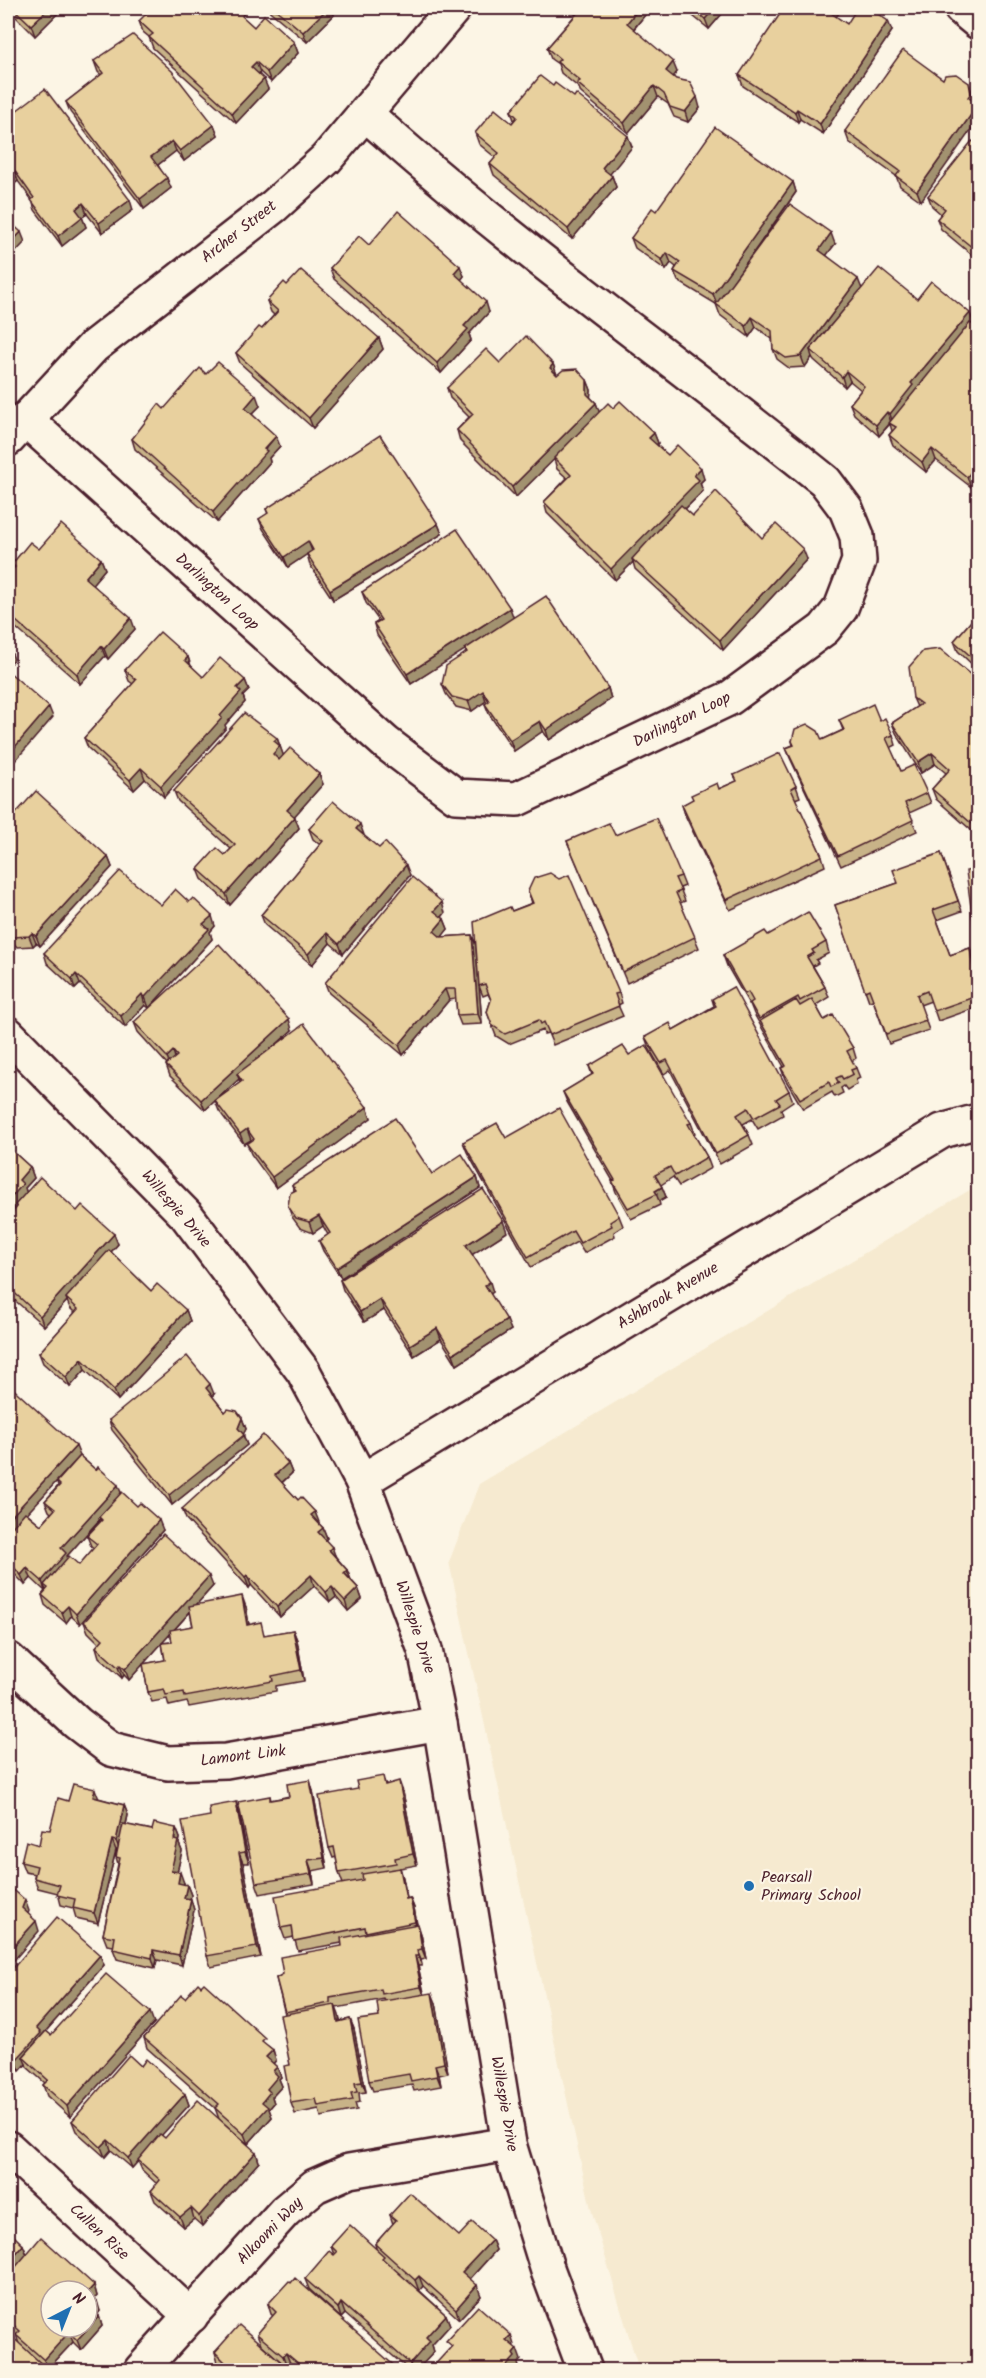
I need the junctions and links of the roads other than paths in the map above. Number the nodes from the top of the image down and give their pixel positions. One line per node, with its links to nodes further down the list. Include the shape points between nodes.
1 (454, 8): 4 (street, Archer Street)
2 (961, 8): 3 (street)
3 (978, 22)
4 (366, 114): 5 (street, Archer Street, via 326,159 274,206 93,347); 5 (street, Darlington Loop, via 441,182 565,282 825,481 846,509 857,536 859,561 841,608 824,628 730,698 517,800 456,796 386,743)
5 (16, 429)
6 (8, 1035): 8 (street, Willespie Drive, via 187,1216 303,1371)
7 (978, 1121): 8 (street, Ashbrook Avenue, via 942,1131)
8 (362, 1481): 10 (street, Willespie Drive, via 425,1650)
9 (8, 1659): 10 (street, Lamont Link, via 76,1723 111,1749 168,1763 226,1761)
10 (440, 1723): 11 (street, Willespie Drive)
11 (509, 2144): 13 (street, Alkoomi Way, via 349,2172 315,2186 285,2211); 15 (street, Willespie Drive, via 548,2271)
12 (8, 2148): 13 (street, Cullen Rise)
13 (191, 2316): 14 (street, Alkoomi Way)
14 (141, 2370)
15 (585, 2370)

